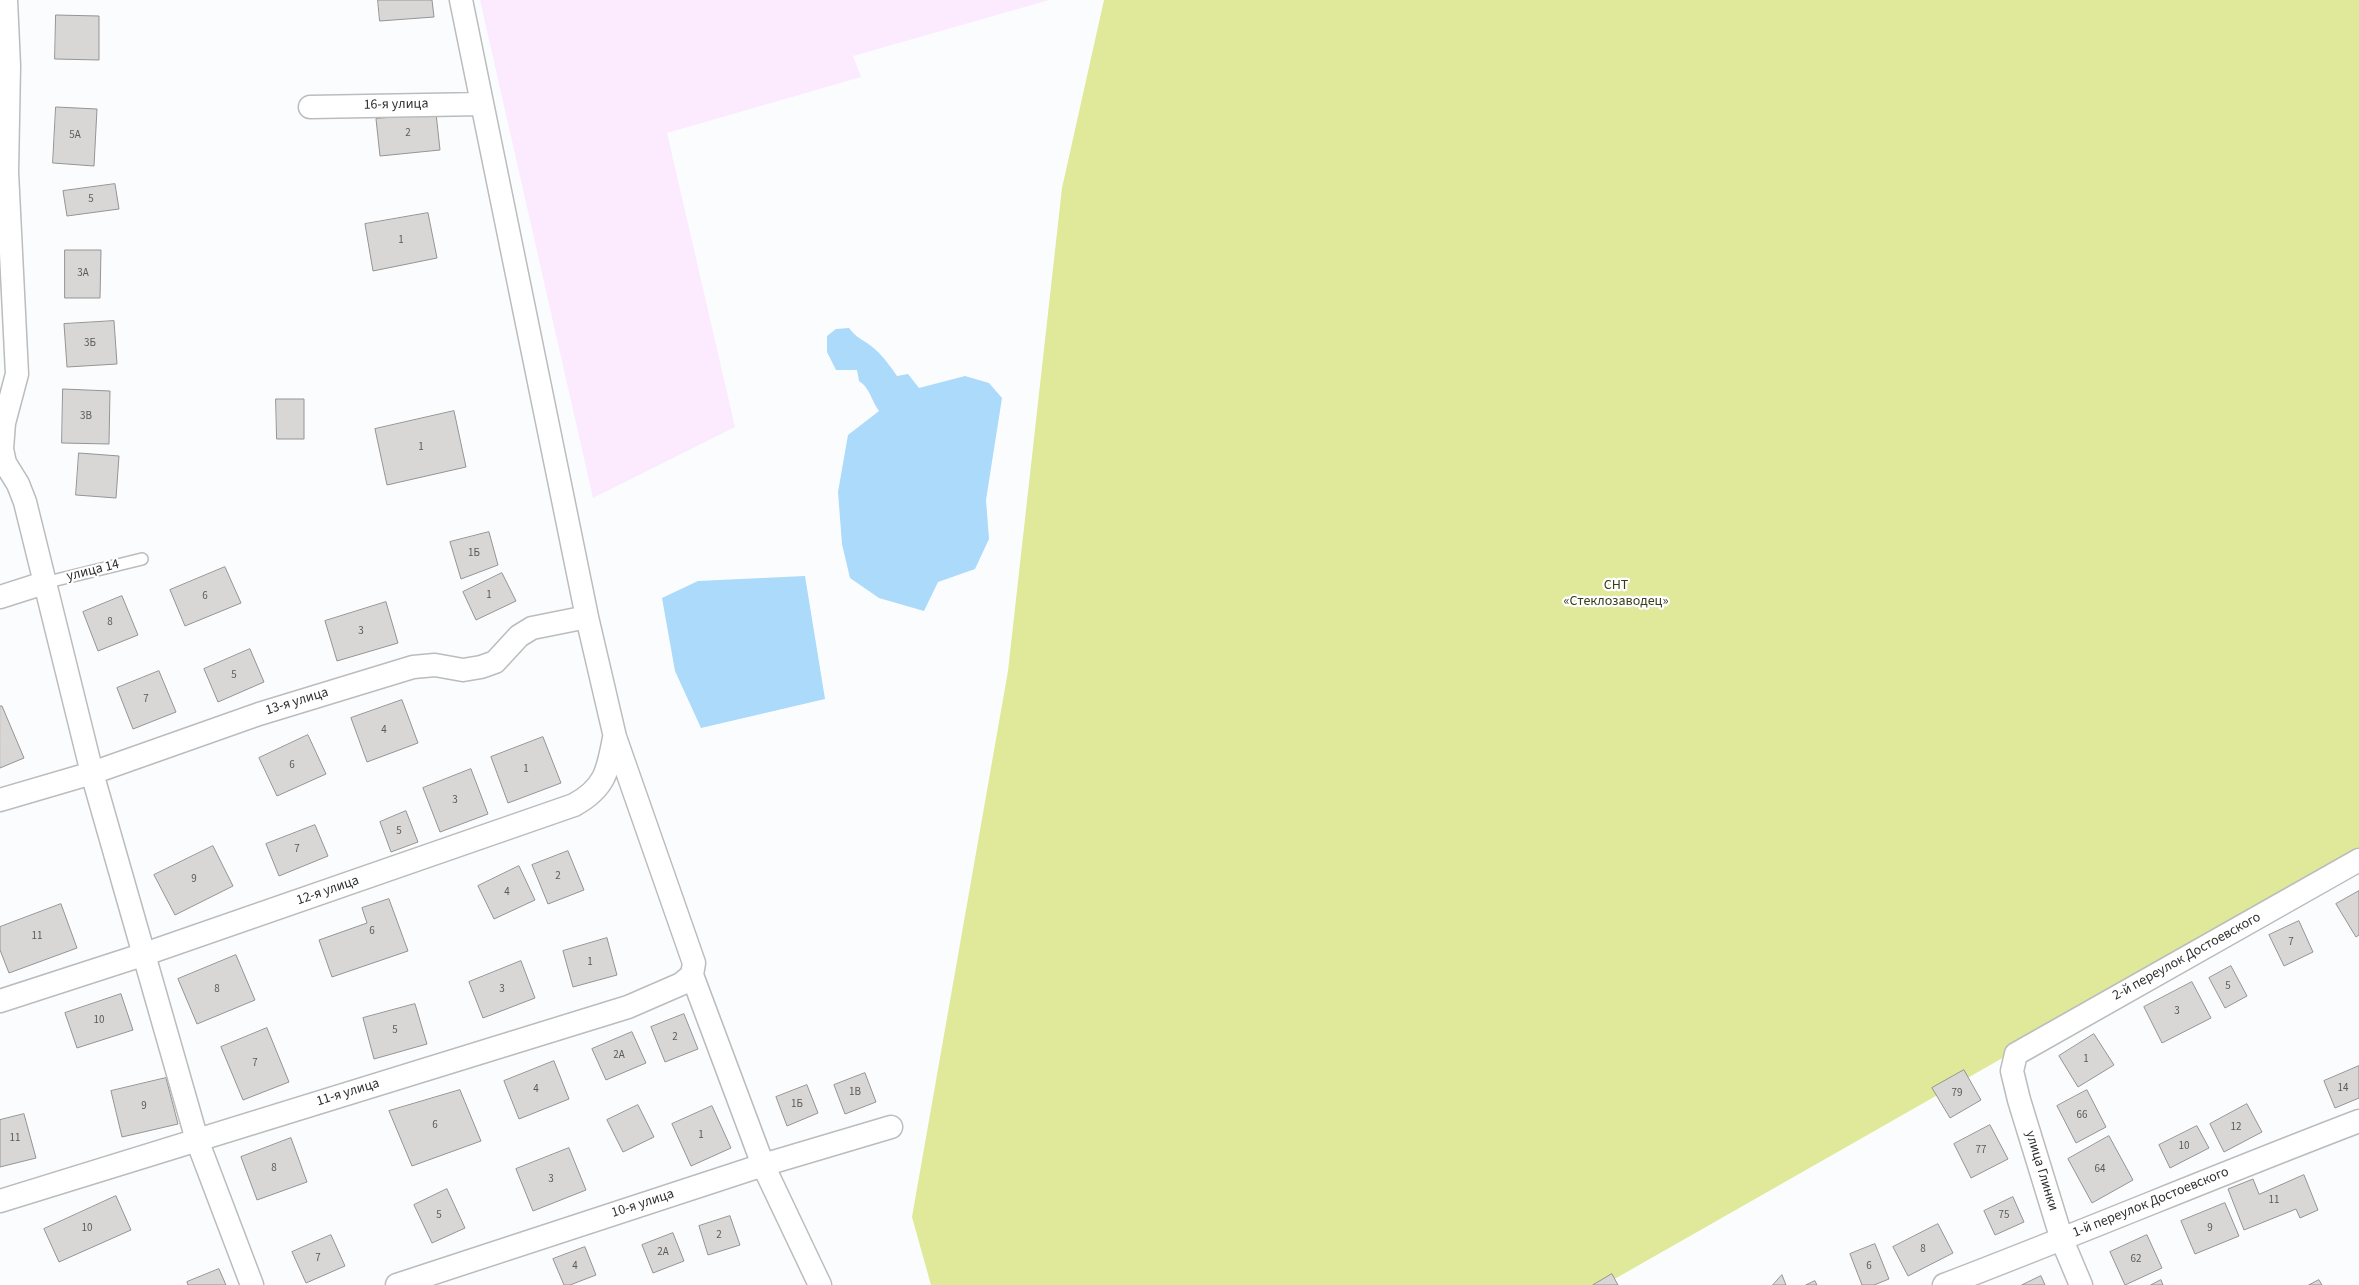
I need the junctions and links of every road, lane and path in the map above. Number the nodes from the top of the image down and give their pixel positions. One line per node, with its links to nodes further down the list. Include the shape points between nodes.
1 (6, 0): 6 (street, via 9,66 7,172 17,374 4,423 2,449 5,463 25,502)
2 (461, 0): 3 (street)
3 (482, 104): 4 (street, 16-я улица); 8 (street)
4 (310, 107)
5 (142, 558): 6 (lane, улица 14)
6 (44, 583): 7 (street); 10 (street)
7 (0, 597)
8 (588, 617): 9 (street); 10 (street, 13-я улица, via 532,628 519,636 495,662 480,668 413,667 259,714)
9 (615, 737): 13 (street, 12-я улица, via 608,770 598,789 574,806); 14 (street, via 694,963)
10 (92, 773): 11 (street, 13-я улица); 13 (street)
11 (0, 800)
12 (2359, 860): 16 (street, 2-й переулок Достоевского)
13 (145, 954): 15 (street, 12-я улица); 19 (street)
14 (692, 975): 19 (street, 11-я улица, via 682,984 628,1007); 20 (street)
15 (0, 1001)
16 (2016, 1054): 22 (street, улица Глинки, via 2012,1071)
17 (2359, 1121): 22 (street, 1-й переулок Достоевского, via 2097,1223)
18 (891, 1127): 20 (street, 10-я улица)
19 (197, 1140): 21 (street, 11-я улица); 23 (street)
20 (763, 1165): 24 (street, 10-я улица); 25 (street)
21 (0, 1201)
22 (2062, 1240): 26 (street, 1-й переулок Достоевского); 27 (street, улица Глинки)
23 (252, 1285)
24 (397, 1285)
25 (820, 1285)
26 (1944, 1285)
27 (2081, 1285)

